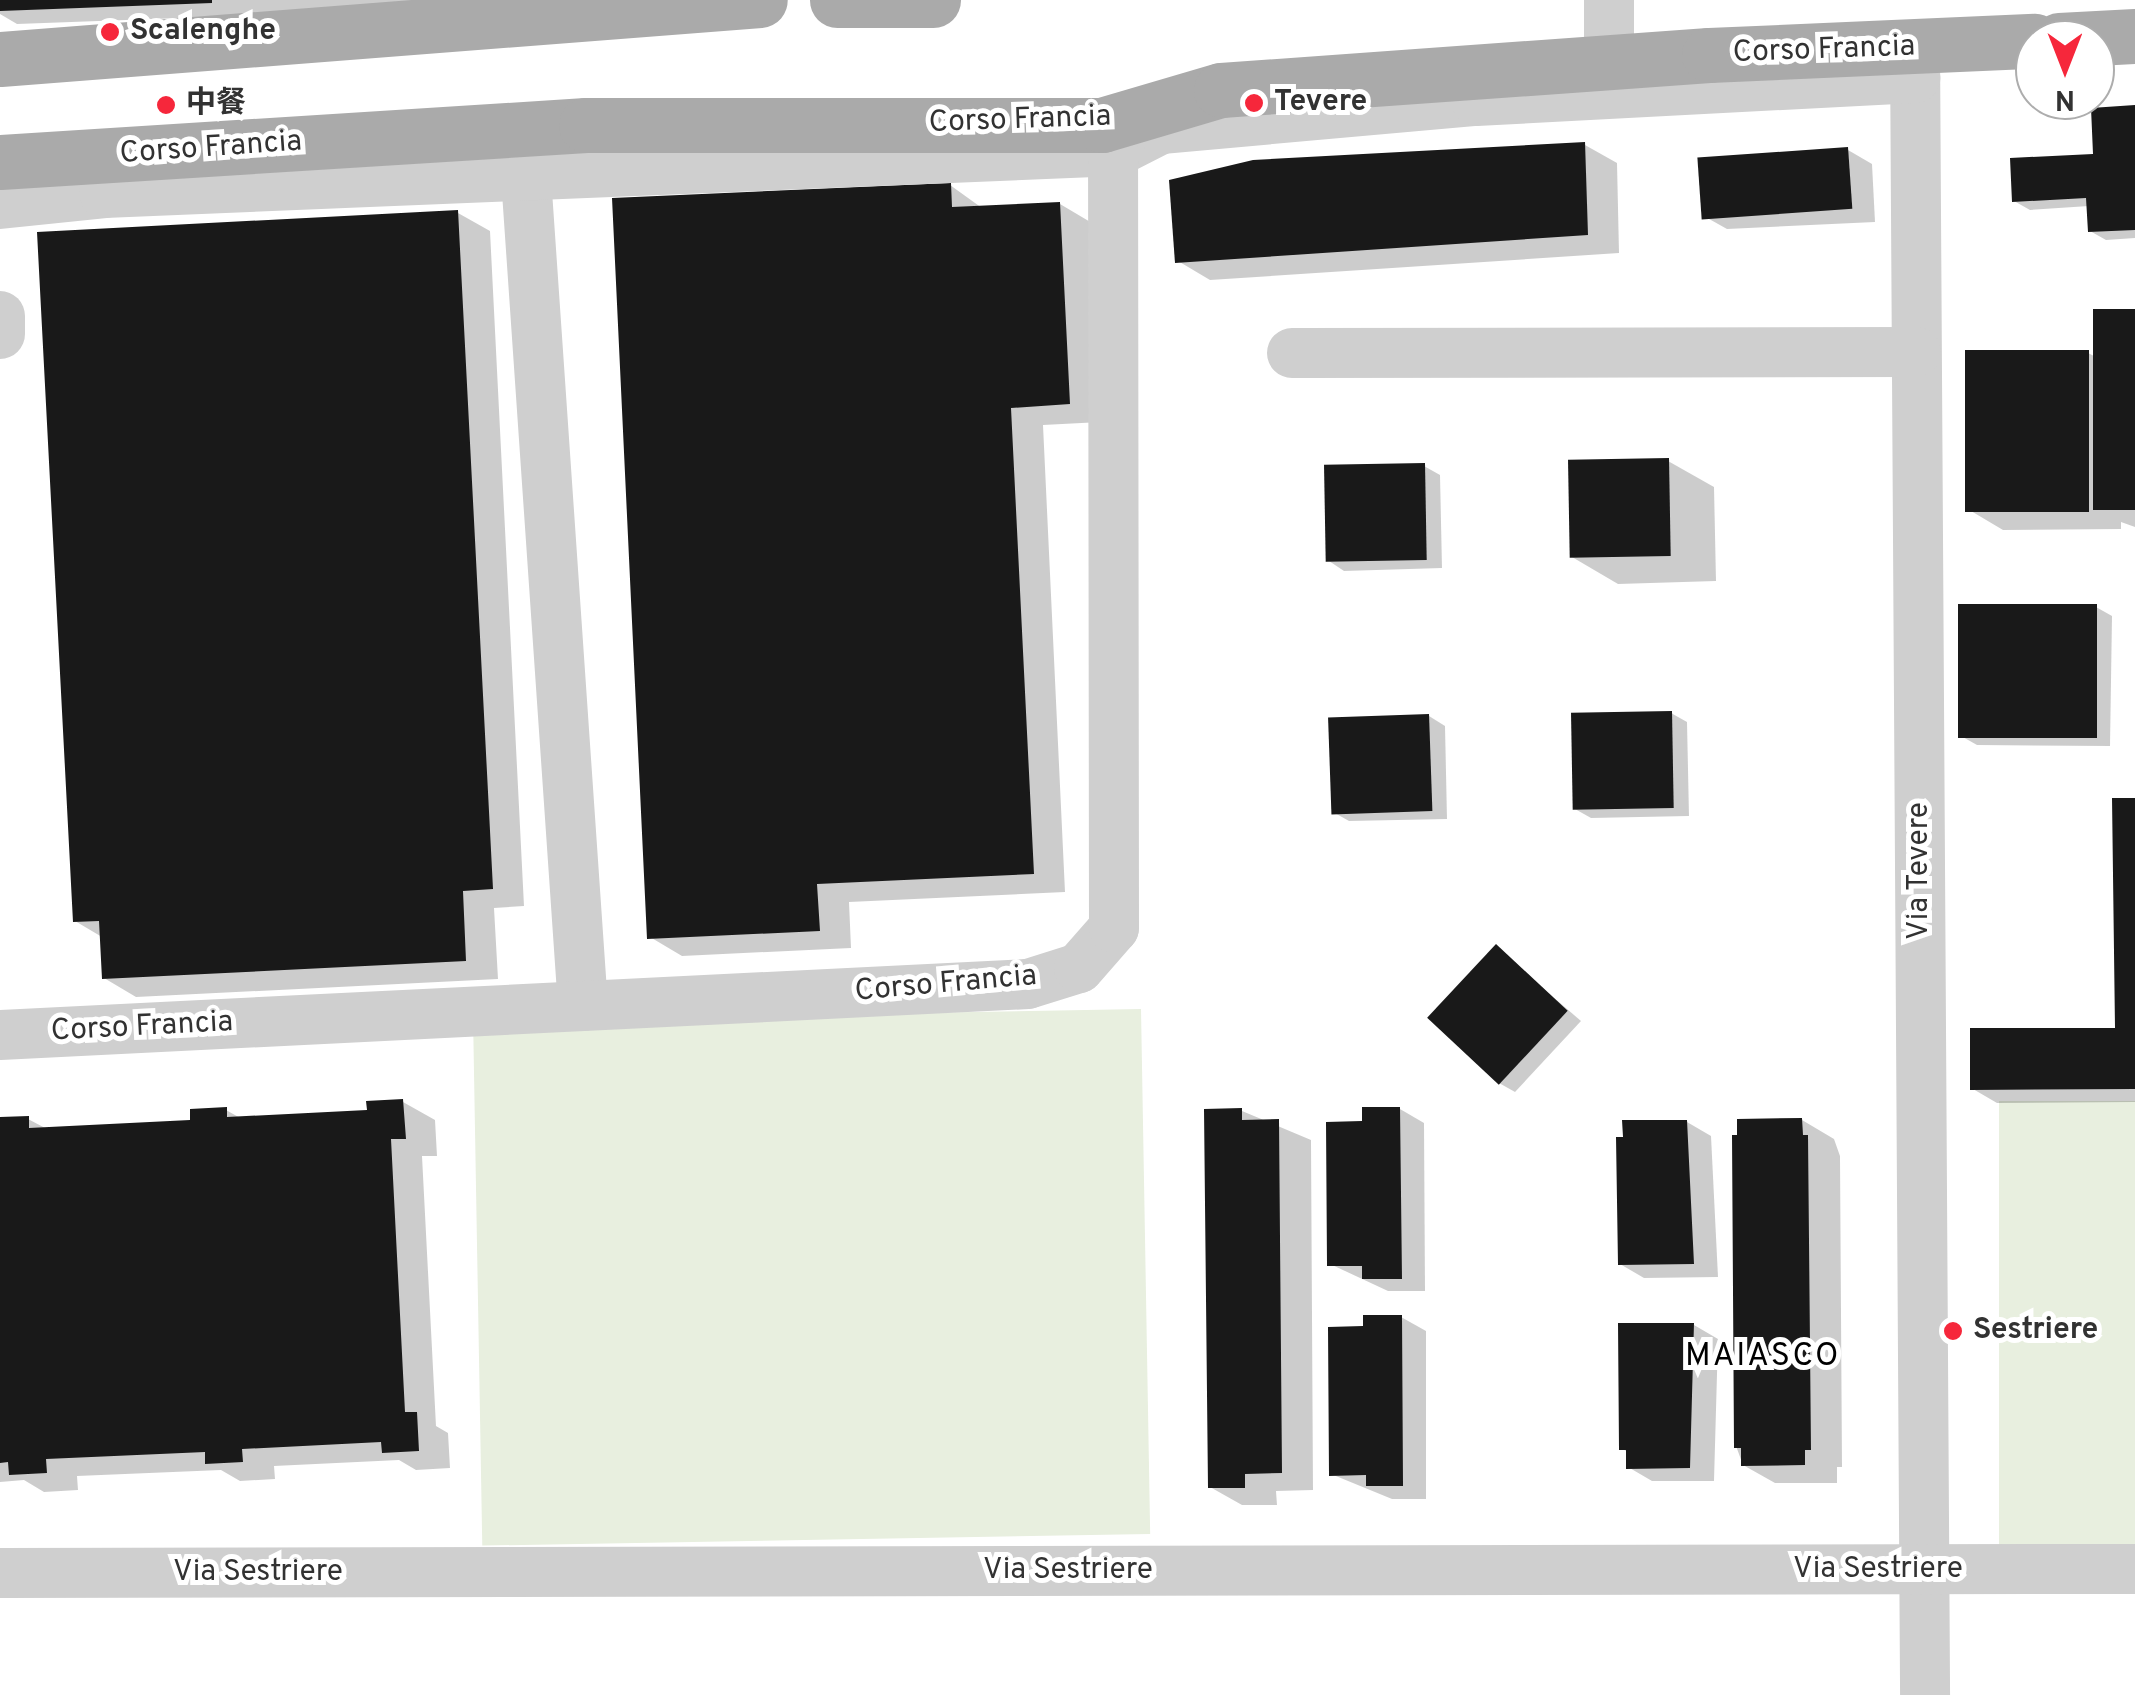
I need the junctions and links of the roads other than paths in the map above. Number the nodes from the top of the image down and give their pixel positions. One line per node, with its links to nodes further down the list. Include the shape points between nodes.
1 (760, 0): 5 (main road)
2 (837, 0): 3 (main road)
3 (933, 0)
4 (1610, 0): 8 (street)
5 (683, 2): 7 (main road)
6 (2015, 44): 9 (main road, Corso Francia)
7 (0, 59)
8 (1609, 61): 9 (main road, Corso Francia); 11 (main road, Corso Francia, via 1221,90 1102,124 586,125)
9 (1915, 62): 10 (street, Corso Francia, via 1162,129); 17 (street, Via Tevere)
10 (1112, 152): 12 (street, Corso Francia); 18 (street, Corso Francia, via 1114,928 1079,968 1028,984)
11 (0, 162)
12 (526, 176): 13 (street, Corso Francia); 18 (street)
13 (0, 204)
14 (0, 316): 15 (street)
15 (0, 334)
16 (1292, 352): 17 (street)
17 (1916, 352): 21 (street, Via Tevere)
18 (583, 1006): 19 (street, Corso Francia)
19 (0, 1035)
20 (2135, 1568): 21 (street, Via Sestriere)
21 (1924, 1570): 22 (street, Via Sestriere); 23 (street, Via Tevere)
22 (0, 1573)
23 (1925, 1695)

